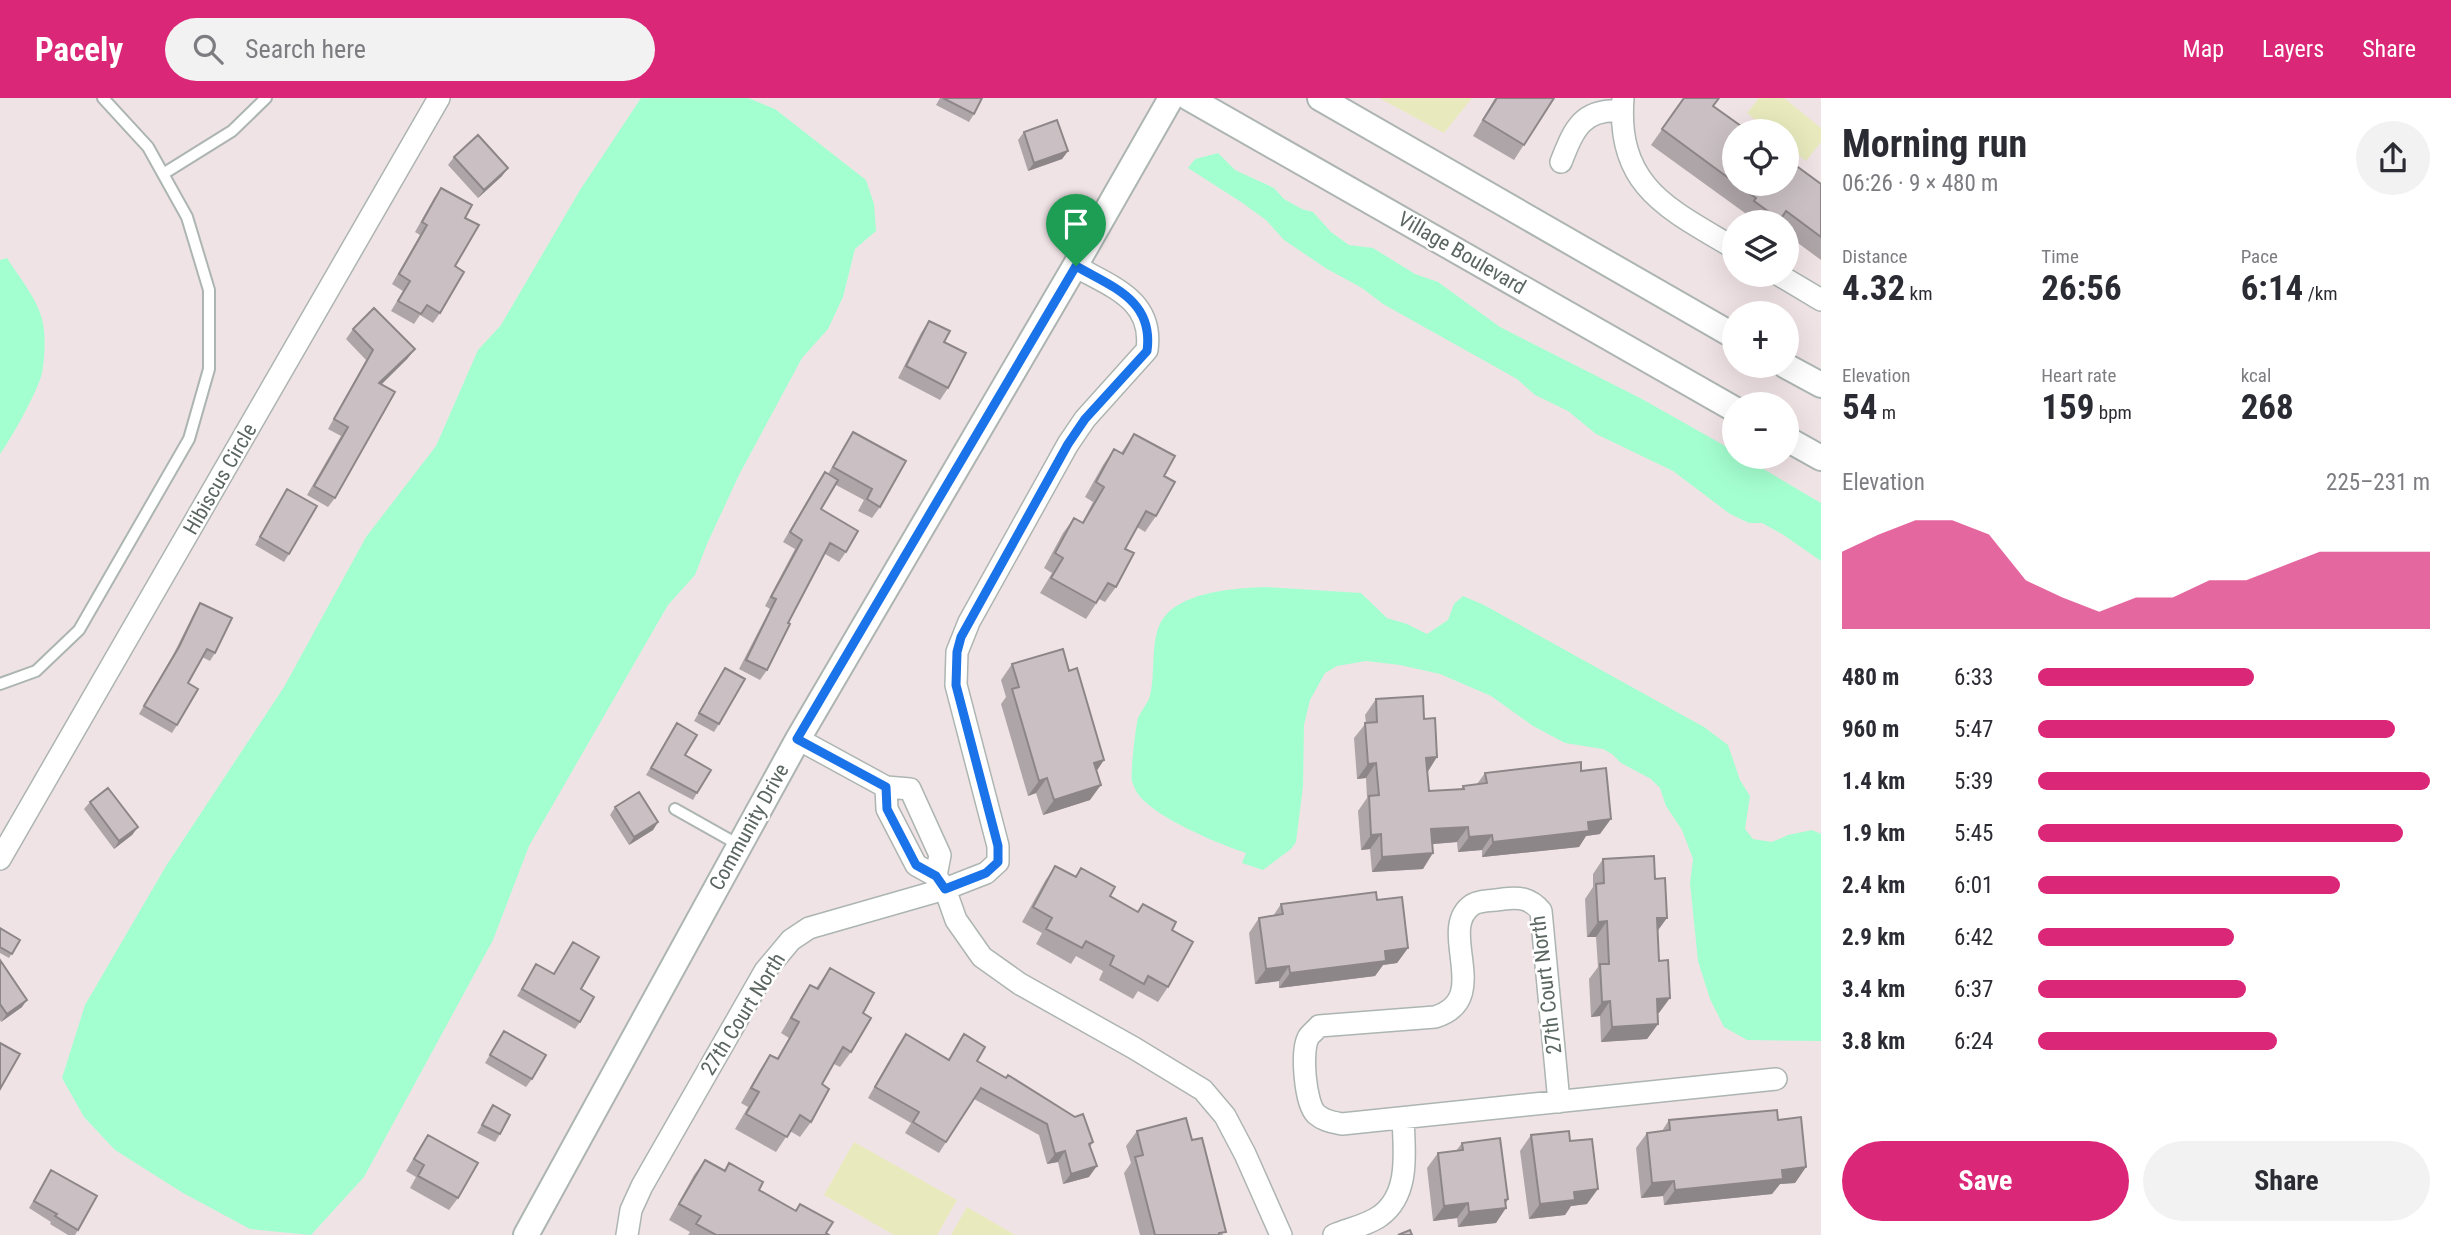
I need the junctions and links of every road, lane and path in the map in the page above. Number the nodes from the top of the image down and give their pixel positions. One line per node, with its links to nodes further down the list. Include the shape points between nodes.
1 (103, 98): 9 (lane, via 148,147)
2 (266, 98): 9 (lane, via 232,131)
3 (439, 98): 25 (street, Hibiscus Circle)
4 (1171, 98): 11 (street, Community Drive)
5 (1189, 98): 17 (street, Village Boulevard)
6 (1320, 98): 14 (street)
7 (1623, 105): 8 (street, via 1581,122); 10 (street, via 1630,156 1653,195)
8 (1561, 162)
9 (163, 174): 20 (lane, via 187,216 209,290 209,369 189,439 79,631 36,671)
10 (1722, 241)
11 (1076, 266): 21 (street, Community Drive); 26 (street, 27th Court North, via 1128,296 1138,307 1146,321 1147,351 1068,444 961,637 956,685 998,846 998,862 986,873)
12 (1799, 287): 13 (street)
13 (1821, 300)
14 (1722, 330)
15 (1799, 373): 16 (street)
16 (1821, 385)
17 (1722, 402)
18 (1799, 446): 19 (street)
19 (1821, 458)
20 (0, 684)
21 (797, 739): 22 (street); 24 (street, Community Drive)
22 (886, 787): 26 (street, via 887,809 916,865); 26 (street, via 910,789 940,855)
23 (675, 809): 24 (lane)
24 (739, 845): 30 (street, Community Drive)
25 (0, 859)
26 (940, 883): 31 (street, 27th Court North, via 809,928 777,954 642,1186); 32 (street, via 956,920 982,957 1020,984 1203,1090 1225,1116)
27 (1776, 1079): 28 (street, 27th Court North)
28 (1559, 1102): 29 (street, 27th Court North); 29 (street, 27th Court North, via 1541,911 1531,900 1516,897 1474,903 1463,913 1463,992 1450,1013 1319,1026 1308,1037 1307,1097 1314,1112 1326,1121 1342,1124)
29 (1403, 1118): 33 (street, via 1404,1172 1391,1203 1380,1216)
30 (526, 1235)
31 (626, 1235)
32 (1282, 1235)
33 (1334, 1235)

